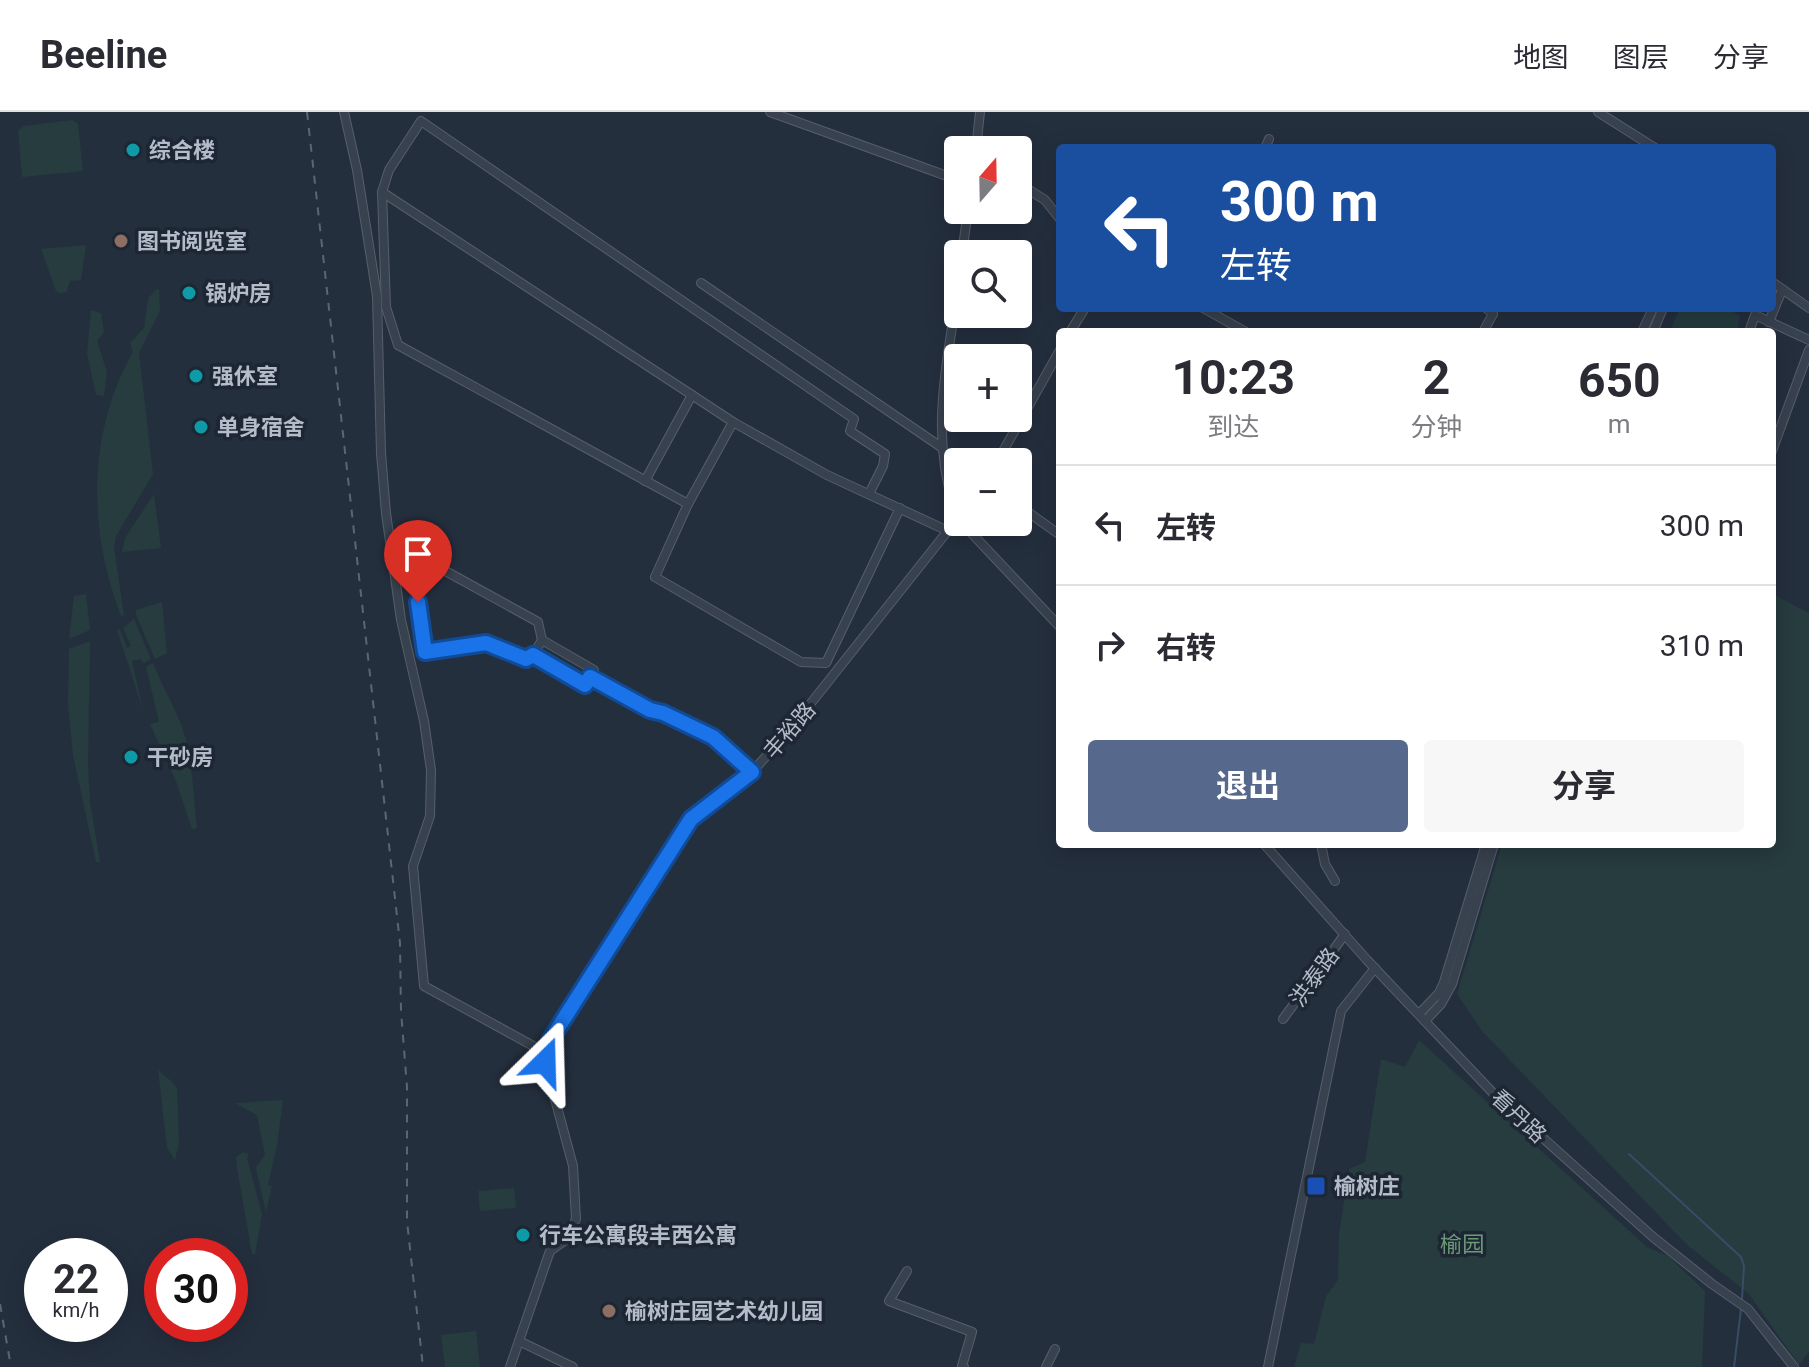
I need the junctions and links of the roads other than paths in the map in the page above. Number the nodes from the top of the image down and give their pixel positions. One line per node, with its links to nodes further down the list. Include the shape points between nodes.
1 (344, 112): 56 (street, via 377,296 386,513 431,770 430,816 413,866 424,986)
2 (770, 112): 7 (street)
3 (980, 112): 5 (street)
4 (1598, 112): 6 (street)
5 (977, 136)
6 (1649, 144)
7 (944, 175)
8 (382, 192): 25 (street); 31 (street, via 386,307 398,345); 32 (street, via 389,170 421,121 854,419 850,431 885,454)
9 (1032, 192): 10 (street)
10 (1056, 214)
11 (701, 283): 28 (street)
12 (1776, 285): 13 (street)
13 (1782, 290): 14 (street); 15 (street)
14 (1776, 305)
15 (1809, 308)
16 (1210, 312): 20 (street)
17 (1773, 312): 18 (street)
18 (1769, 322): 21 (street, via 1755,315); 22 (street)
19 (953, 328): 28 (street)
20 (1239, 328)
21 (1750, 328)
22 (1809, 340)
23 (1809, 350): 27 (street)
24 (1056, 357): 29 (street)
25 (692, 395): 26 (street); 31 (street)
26 (733, 422): 32 (street); 33 (street)
27 (1776, 440)
28 (941, 447): 30 (street)
29 (1005, 448)
30 (944, 463)
31 (645, 481): 33 (street)
32 (869, 494): 34 (street)
33 (688, 504): 34 (street, via 655,577 801,662 826,663)
34 (900, 508): 36 (street)
35 (1032, 515): 37 (street)
36 (944, 529)
37 (1056, 532)
38 (944, 536): 44 (street, 丰裕路)
39 (975, 536): 40 (street)
40 (1056, 623)
41 (542, 640): 42 (street); 42 (street, via 538,622 411,552 425,652 486,643 526,659); 43 (street, via 594,670)
42 (533, 655): 43 (street, via 585,685)
43 (590, 677): 44 (street, via 713,737)
44 (752, 772): 56 (street, 丰裕路, via 691,819)
45 (1268, 848): 50 (street, 看丹路)
46 (1274, 848): 50 (street)
47 (1322, 848): 51 (street)
48 (1485, 848): 54 (street, via 1444,982)
49 (1493, 848): 54 (street, via 1452,984 1441,1004)
50 (1275, 856): 52 (street, 看丹路)
51 (1335, 881)
52 (1345, 934): 53 (street, 看丹路); 55 (street, 洪泰路)
53 (1375, 968): 54 (street, 看丹路); 64 (street, via 1341,1011)
54 (1422, 1017): 65 (street, 看丹路, via 1540,1137 1653,1237 1748,1309)
55 (1283, 1019)
56 (546, 1053): 58 (street, via 546,1071 573,1166 576,1219 572,1233 550,1251)
57 (907, 1271): 62 (street, via 889,1301 972,1332)
58 (519, 1341): 60 (street); 61 (street)
59 (1055, 1349): 63 (street)
60 (510, 1367)
61 (573, 1367)
62 (964, 1367)
63 (1046, 1367)
64 (1268, 1367)
65 (1794, 1367)

